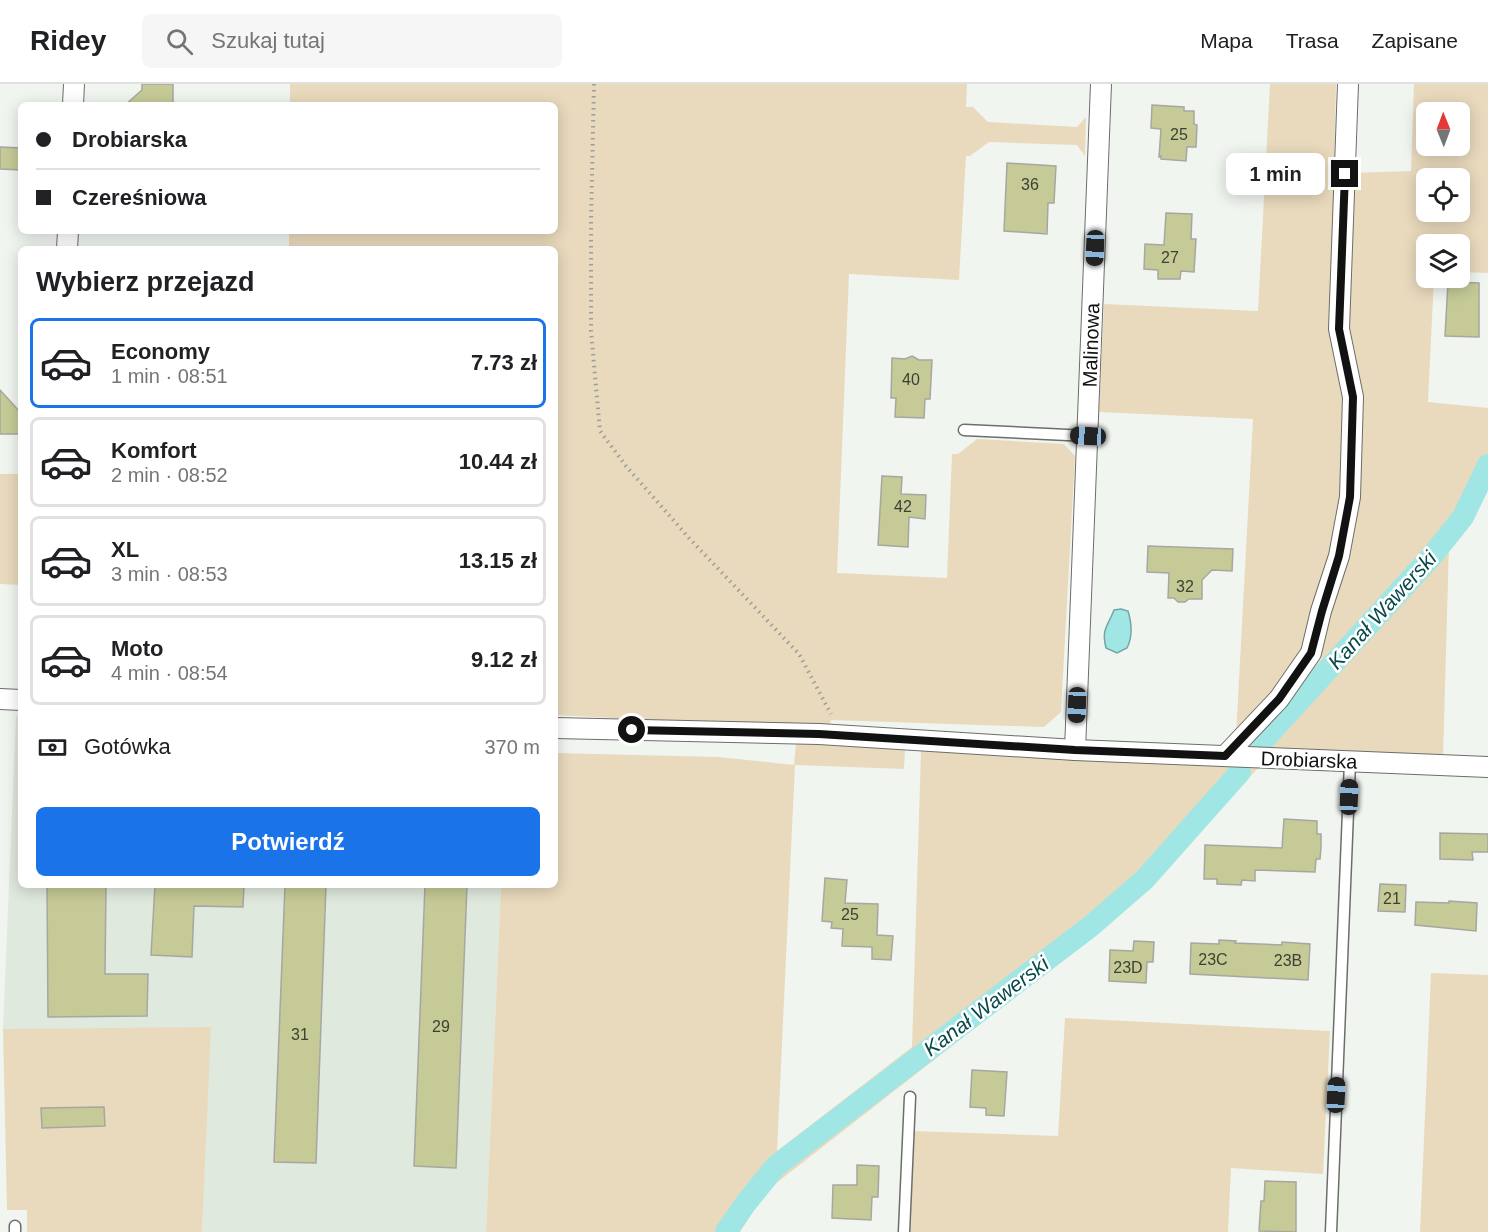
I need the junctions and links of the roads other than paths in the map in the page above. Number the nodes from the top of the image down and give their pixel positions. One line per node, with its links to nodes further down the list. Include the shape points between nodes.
1 (74, 84): 4 (street)
2 (1101, 84): 6 (street, Malinowa)
3 (1348, 84): 11 (street, via 1339,329 1353,397 1350,497 1339,556 1311,653 1279,699)
4 (73, 102)
5 (964, 430): 6 (lane)
6 (1088, 436): 10 (street, Malinowa)
7 (0, 699): 8 (street)
8 (18, 700)
9 (558, 728): 10 (street, Drobiarska, via 842,736)
10 (1075, 750): 11 (street, Drobiarska)
11 (1225, 756): 12 (street, Drobiarska)
12 (1350, 762): 13 (street, Drobiarska); 16 (lane)
13 (1488, 767)
14 (910, 1097): 15 (lane)
15 (904, 1232)
16 (1331, 1232)

